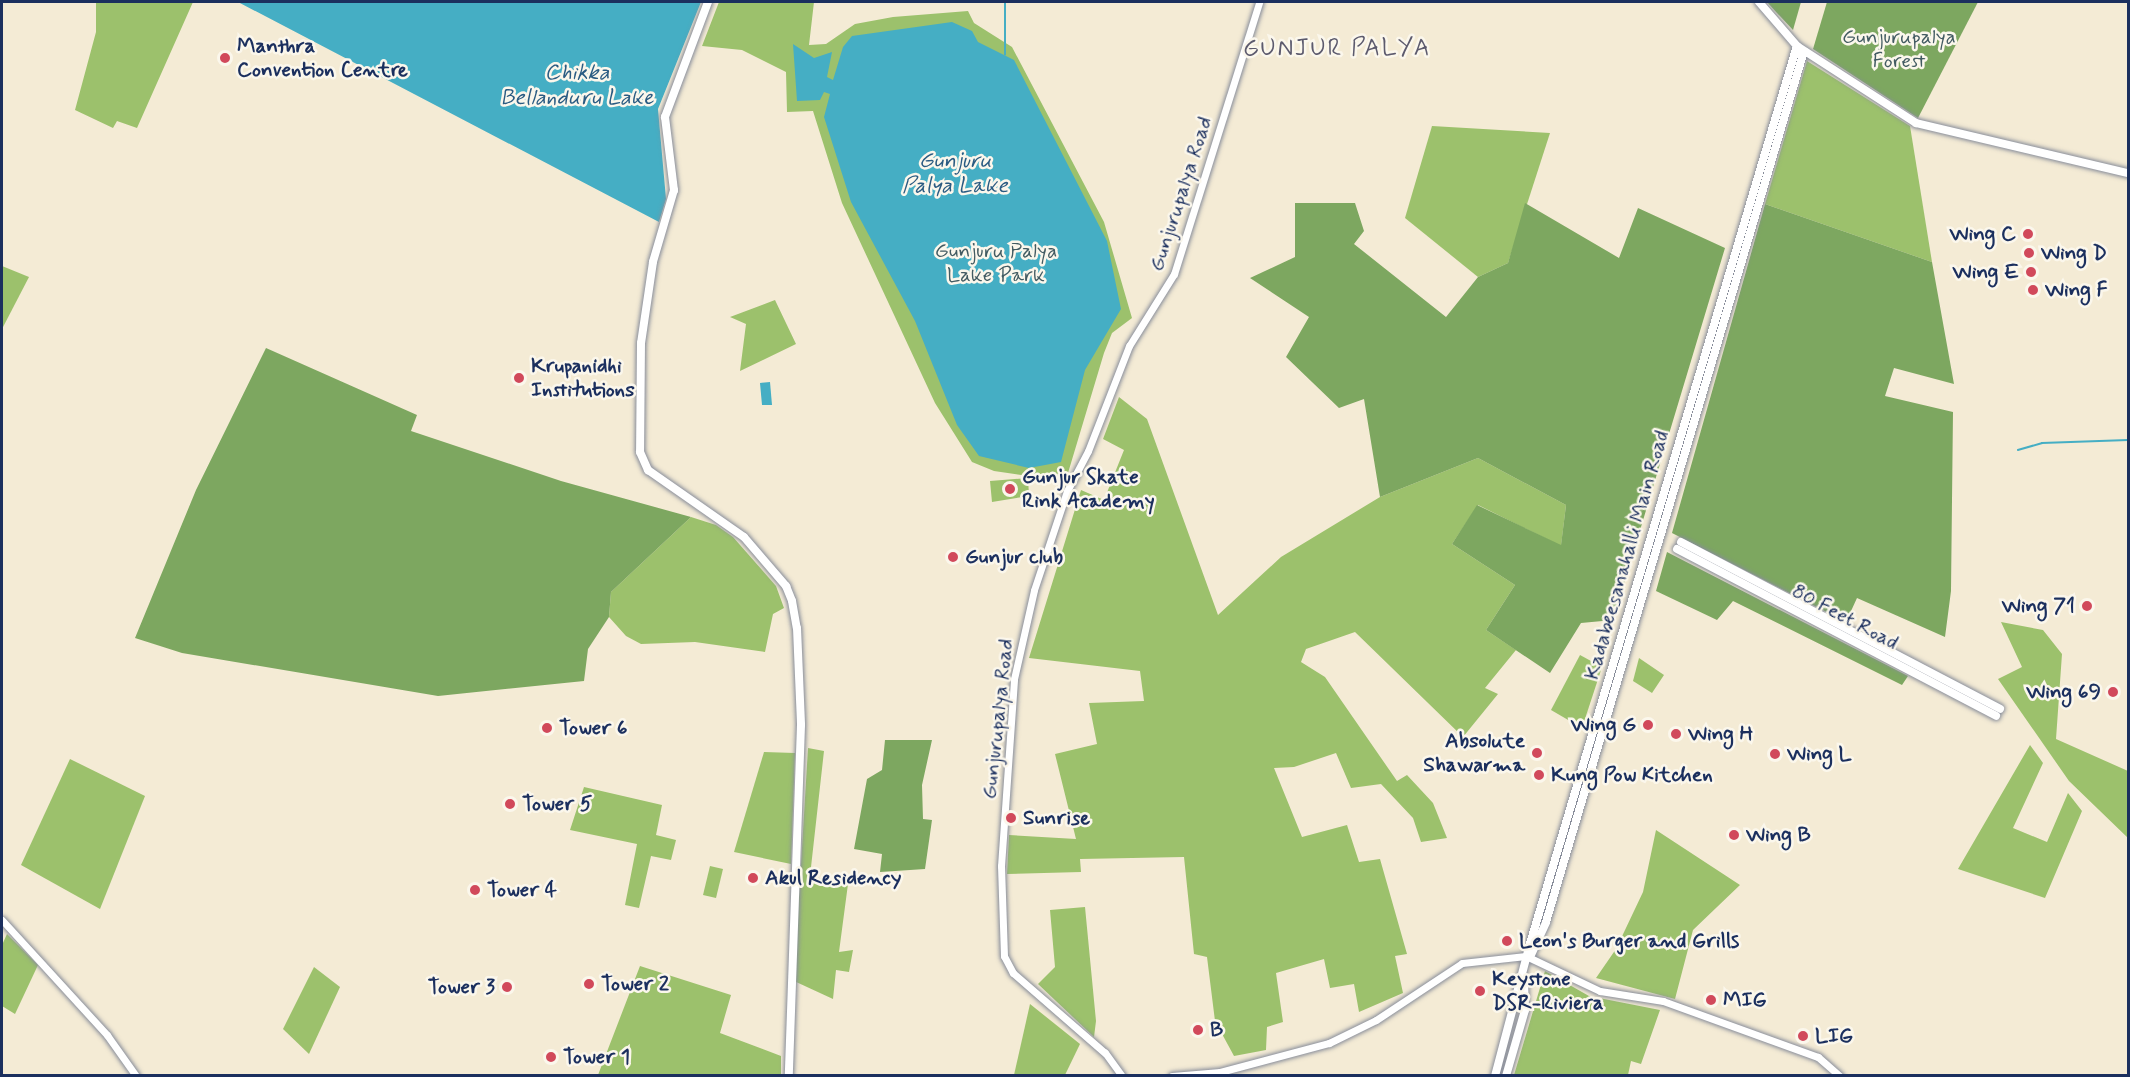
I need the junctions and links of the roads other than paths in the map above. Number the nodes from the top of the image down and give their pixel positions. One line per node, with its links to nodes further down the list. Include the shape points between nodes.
1 (708, 2): 11 (main road, via 665,117 674,190 653,262 641,343 640,452 648,470 744,537 786,586 792,601 797,628 801,725)
2 (1259, 2): 12 (street, Gunjurupalya Road, via 1174,274 1129,346 1088,451 1067,491 1034,590 1014,679 1001,866 1005,956 1013,973 1105,1053)
3 (1759, 2): 4 (main road)
4 (1800, 48): 5 (main road, via 1916,123); 9 (main road, Kadabeesanahalli Main Road, via 1655,536 1546,922)
5 (2128, 173)
6 (1679, 546): 7 (main road, 80 Feet Road)
7 (1998, 713)
8 (2, 920): 10 (street, via 107,1035)
9 (1528, 957): 13 (street, via 1462,963 1376,1020 1329,1043 1220,1072); 14 (main road, Kadabeesanahalli Main Road); 15 (main road, Kadabeesanahalli Main Road, via 1525,1010); 16 (street, via 1600,992 1663,1001 1818,1057)
10 (136, 1076)
11 (789, 1076)
12 (1122, 1076)
13 (1172, 1076)
14 (1495, 1076)
15 (1506, 1076)
16 (1839, 1076)

